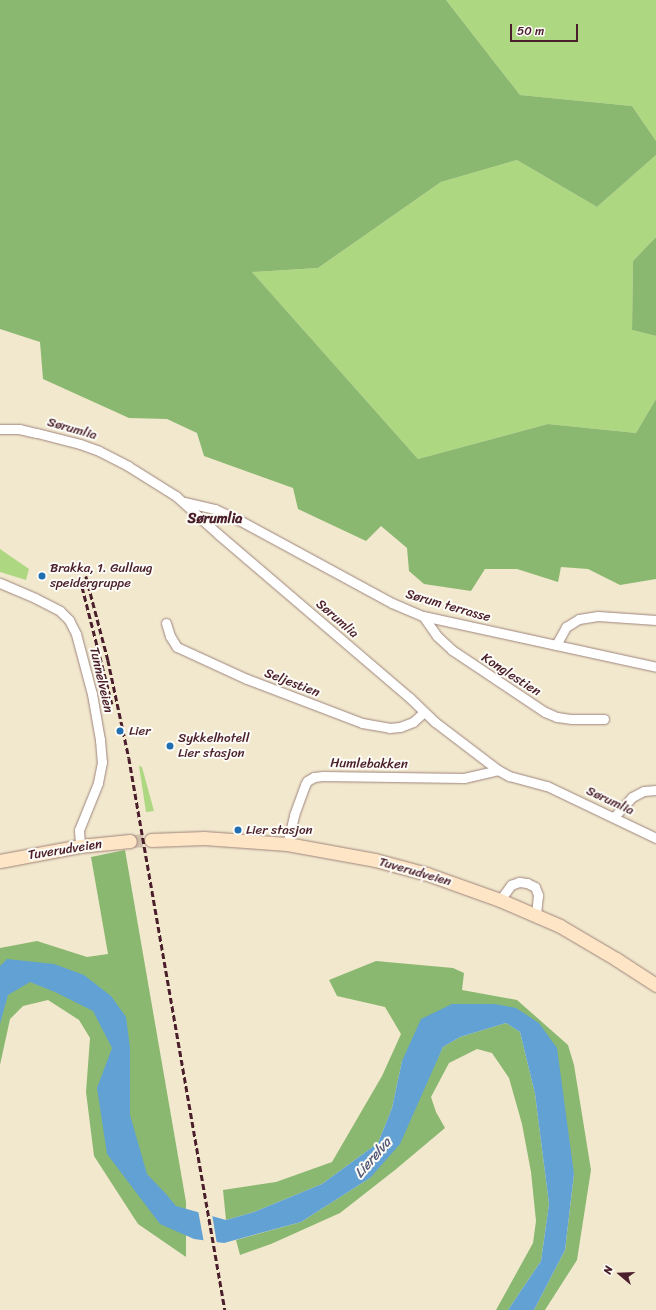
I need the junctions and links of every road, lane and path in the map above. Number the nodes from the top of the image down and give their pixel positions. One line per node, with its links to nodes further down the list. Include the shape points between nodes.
1 (0, 429): 2 (street, Sørumlia, via 19,429 92,448 128,466)
2 (182, 502): 4 (street, Sørum terrasse, via 215,510 239,520 379,596); 9 (street, Sørumlia)
3 (0, 583): 18 (street, Tunnelveien, via 60,611 69,620 76,634 94,700 102,762 98,783 79,830)
4 (423, 616): 7 (street, Sørum terrasse); 10 (street, Konglestien, via 444,644 470,664 545,712 572,719)
5 (656, 620): 7 (street, via 598,616 579,619 566,626)
6 (166, 623): 9 (street, Seljestien, via 177,647 247,680 362,723 389,728 400,727 413,722)
7 (556, 645): 8 (street, Sørum terrasse)
8 (656, 667)
9 (424, 712): 11 (street, Sørumlia)
10 (604, 719)
11 (498, 770): 13 (street, Sørumlia, via 509,776 547,786); 17 (street, Humlebakken, via 464,778 323,776 310,779 302,790)
12 (656, 790): 13 (street, via 644,791 632,797)
13 (614, 817): 14 (street, Sørumlia)
14 (656, 838)
15 (151, 840): 17 (main road, Tuverudveien, via 204,838)
16 (130, 841): 18 (main road, Tuverudveien)
17 (287, 844): 20 (main road, Tuverudveien, via 394,865)
18 (80, 846): 19 (main road, Tuverudveien)
19 (0, 861)
20 (500, 900): 21 (main road, Tuverudveien); 21 (street, via 511,885 527,883 534,887 538,895)
21 (536, 915): 22 (main road, Tuverudveien, via 588,942)
22 (656, 985)

